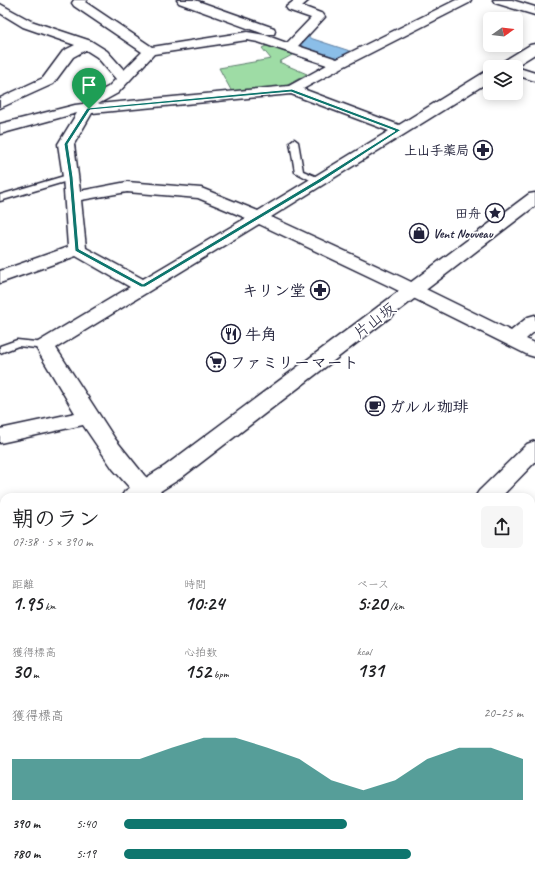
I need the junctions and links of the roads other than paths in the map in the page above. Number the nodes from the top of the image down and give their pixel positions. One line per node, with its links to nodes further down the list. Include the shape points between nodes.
1 (82, 0): 13 (street, via 78,3)
2 (183, 0): 9 (street, via 274,33)
3 (303, 0): 11 (street, via 292,7 319,17)
4 (499, 0): 8 (street)
5 (434, 1): 6 (street)
6 (459, 3): 15 (street)
7 (0, 8): 10 (street, via 27,24)
8 (535, 11)
9 (284, 33)
10 (86, 44): 18 (street, via 102,54); 21 (street, via 68,54 48,81)
11 (290, 47): 13 (street, via 247,36); 15 (street)
12 (535, 48): 14 (street)
13 (150, 51): 18 (street)
14 (515, 60)
15 (338, 64): 20 (street)
16 (523, 73): 17 (street)
17 (535, 77)
18 (124, 79): 22 (street, via 113,90 93,100)
19 (483, 79): 24 (street)
20 (292, 90): 22 (street); 24 (street)
21 (0, 104)
22 (89, 109): 23 (street, via 75,109); 26 (street, via 66,144)
23 (0, 129)
24 (399, 130): 27 (street)
25 (294, 142): 27 (lane, via 299,172)
26 (71, 177): 28 (street); 29 (lane)
27 (319, 181): 31 (street)
28 (72, 197): 31 (street, via 127,187 202,193); 32 (street)
29 (0, 198)
30 (535, 198): 35 (street, 片山坂)
31 (258, 217): 34 (street); 35 (street)
32 (76, 250): 33 (street); 34 (street)
33 (0, 277)
34 (143, 286): 38 (street)
35 (413, 290): 37 (street); 45 (street, 片山坂)
36 (535, 321): 37 (street)
37 (512, 340): 40 (street)
38 (45, 346): 39 (lane, via 17,343); 41 (street)
39 (0, 350)
40 (535, 351)
41 (89, 417): 42 (street); 44 (street)
42 (0, 436)
43 (535, 449): 46 (street)
44 (142, 493)
45 (146, 493)
46 (491, 493)

